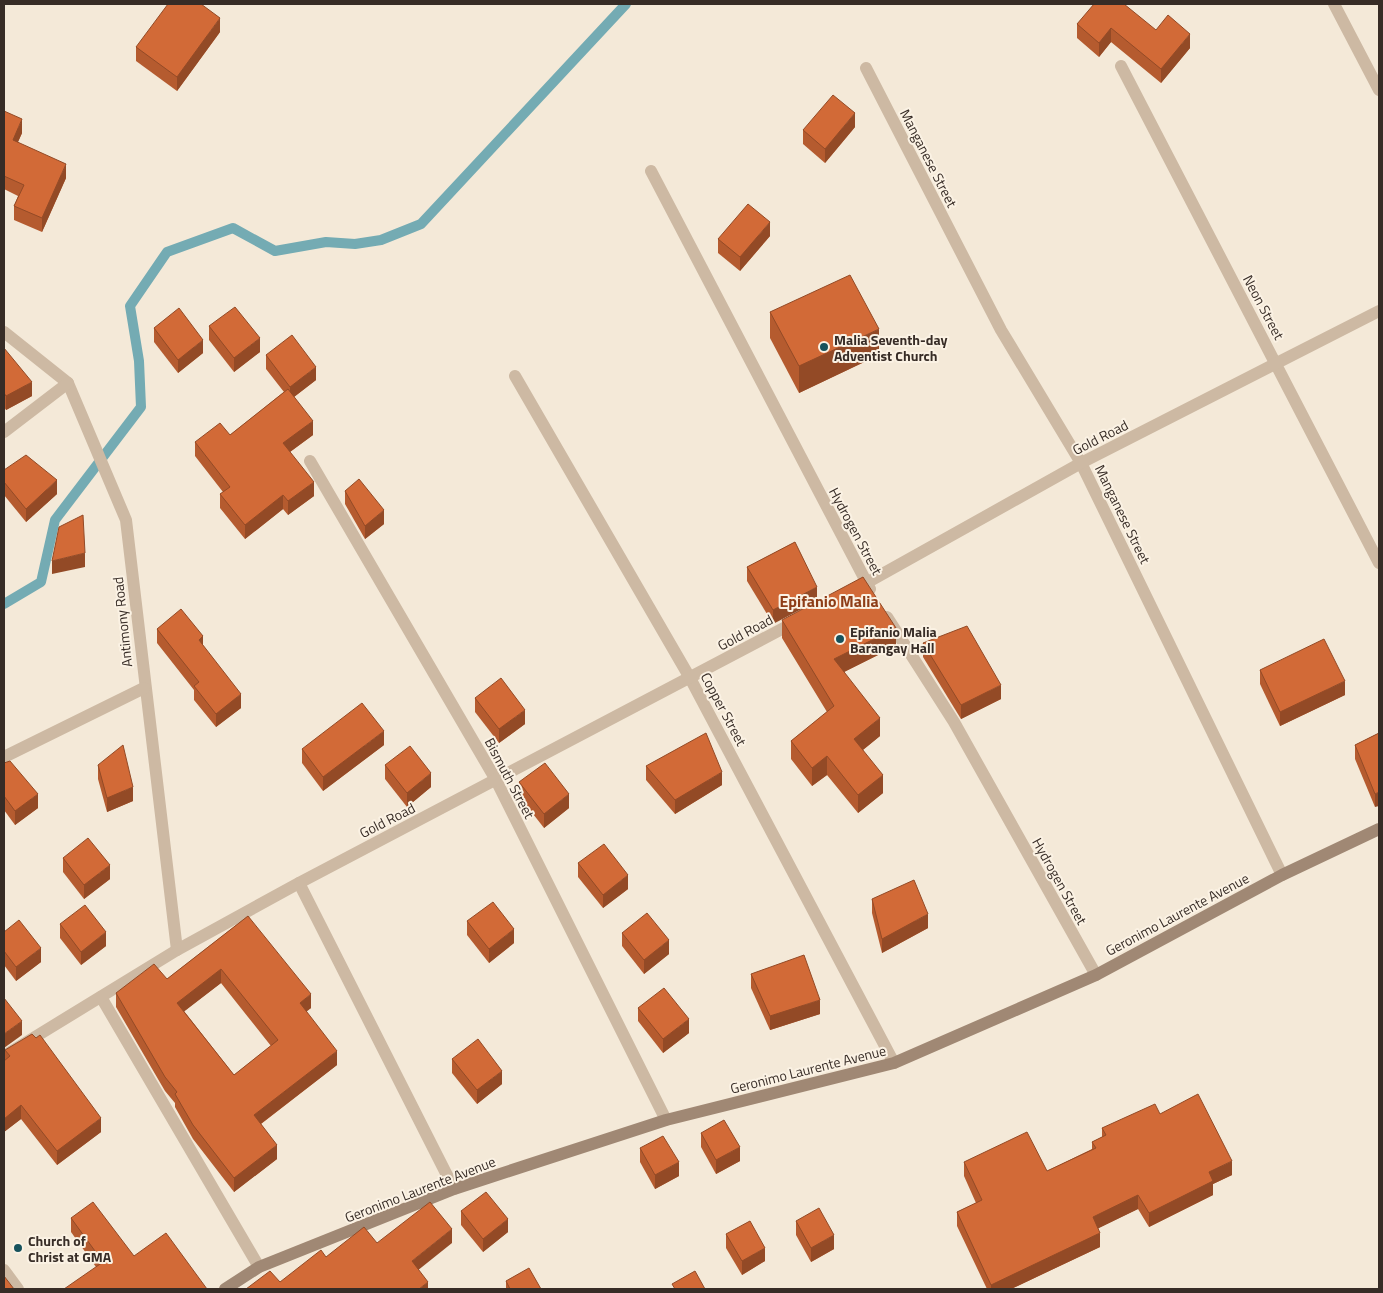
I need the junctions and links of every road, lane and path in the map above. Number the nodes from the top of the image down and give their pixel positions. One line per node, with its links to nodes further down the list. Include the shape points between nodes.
1 (1334, 4): 4 (street)
2 (1121, 66): 8 (street, Neon Street)
3 (866, 68): 13 (street, Manganese Street, via 1001,330)
4 (1379, 90)
5 (651, 171): 15 (street, Hydrogen Street)
6 (1379, 311): 8 (street, Gold Road)
7 (4, 332): 10 (street, Antimony Road)
8 (1277, 363): 13 (street, Gold Road); 14 (street, Neon Street)
9 (515, 376): 18 (street, Copper Street)
10 (68, 383): 11 (street); 19 (street, Antimony Road, via 126,520)
11 (4, 432)
12 (310, 461): 21 (street, Bismuth Street)
13 (1082, 463): 15 (street, Gold Road); 23 (street, Manganese Street)
14 (1379, 563)
15 (866, 584): 16 (street, Gold Road); 26 (street, Hydrogen Street, via 954,722)
16 (840, 598)
17 (805, 617): 18 (street, Gold Road)
18 (690, 678): 21 (street, Gold Road); 29 (street, Copper Street)
19 (144, 688): 20 (street); 25 (street, Antimony Road)
20 (4, 757)
21 (496, 780): 24 (street, Gold Road); 30 (street, Bismuth Street)
22 (1379, 829): 23 (street, Geronimo Laurente Avenue)
23 (1282, 875): 26 (street, Geronimo Laurente Avenue)
24 (299, 882): 25 (street, Gold Road); 31 (street)
25 (177, 950): 27 (street, Gold Road)
26 (1096, 975): 29 (street, Geronimo Laurente Avenue)
27 (101, 997): 28 (street); 32 (street)
28 (4, 1056)
29 (894, 1063): 30 (street, Geronimo Laurente Avenue)
30 (666, 1120): 31 (street, Geronimo Laurente Avenue)
31 (454, 1190): 32 (street, Geronimo Laurente Avenue)
32 (259, 1268): 35 (street, Geronimo Laurente Avenue)
33 (4, 1270): 34 (street)
34 (18, 1289)
35 (225, 1289)

